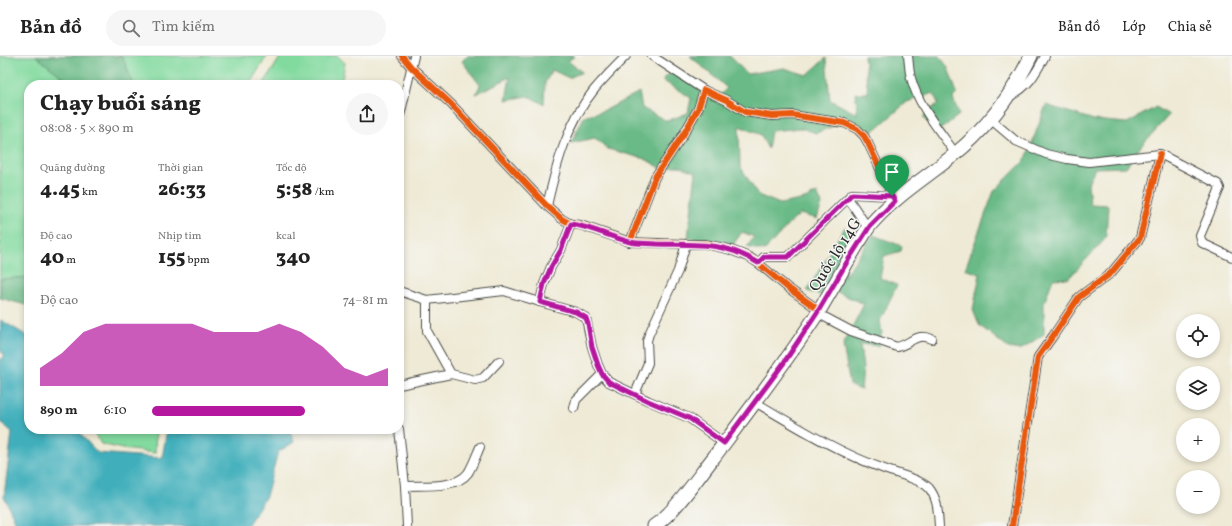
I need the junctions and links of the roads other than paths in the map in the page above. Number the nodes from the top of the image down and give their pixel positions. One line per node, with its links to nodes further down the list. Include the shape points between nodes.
1 (402, 56): 8 (street)
2 (414, 56): 8 (street)
3 (626, 56): 17 (street, via 594,90 571,128 563,144)
4 (652, 56): 9 (street)
5 (908, 56): 13 (street, via 911,78 917,94)
6 (1031, 56): 11 (main road, Quốc lộ 14G)
7 (1045, 56): 11 (street, via 1021,91)
8 (410, 67): 10 (street); 17 (street, via 451,104)
9 (704, 90): 16 (street, via 745,112 772,116 792,115 844,123 857,129 868,143); 20 (street, via 698,109 655,177)
10 (404, 96)
11 (1007, 98): 12 (main road, Quốc lộ 14G)
12 (989, 118): 13 (main road, Quốc lộ 14G); 14 (street, via 1016,141 1046,154 1067,159 1089,162)
13 (955, 153): 16 (main road, Quốc lộ 14G)
14 (1160, 154): 22 (street, via 1218,184 1220,188 1200,236 1202,243); 43 (street, via 1140,238 1112,273 1079,297 1038,357)
15 (848, 198): 16 (street, via 852,194); 19 (street); 23 (street, via 788,257 764,257)
16 (894, 199): 19 (main road, Quốc lộ 14G)
17 (546, 206): 18 (street)
18 (571, 224): 20 (street); 26 (street, via 544,284)
19 (868, 228): 27 (main road, Quốc lộ 14G)
20 (630, 242): 21 (street)
21 (686, 244): 23 (street, via 705,244 728,249); 33 (street, via 678,271 649,334 648,362)
22 (1232, 257)
23 (758, 263): 27 (street)
24 (404, 292): 25 (street)
25 (427, 300): 26 (street, via 504,290); 30 (street, via 426,331)
26 (540, 302): 31 (street, via 576,312 586,318 592,347)
27 (818, 312): 28 (street, via 851,331 897,347 922,336); 34 (main road, Quốc lộ 14G)
28 (932, 339)
29 (499, 361): 30 (street, via 483,378 475,380)
30 (451, 374): 32 (street)
31 (602, 374): 33 (street, via 609,382); 35 (street, via 576,400)
32 (404, 384)
33 (635, 394): 37 (street, via 689,418)
34 (755, 402): 37 (main road, Quốc lộ 14G); 42 (street, via 857,458 928,487 937,505)
35 (574, 408)
36 (400, 434): 39 (street)
37 (724, 443): 40 (main road, Quốc lộ 14G)
38 (480, 447): 39 (street, via 467,473 457,481 448,484)
39 (406, 486): 41 (street)
40 (660, 525)
41 (407, 526)
42 (939, 526)
43 (1012, 526)

